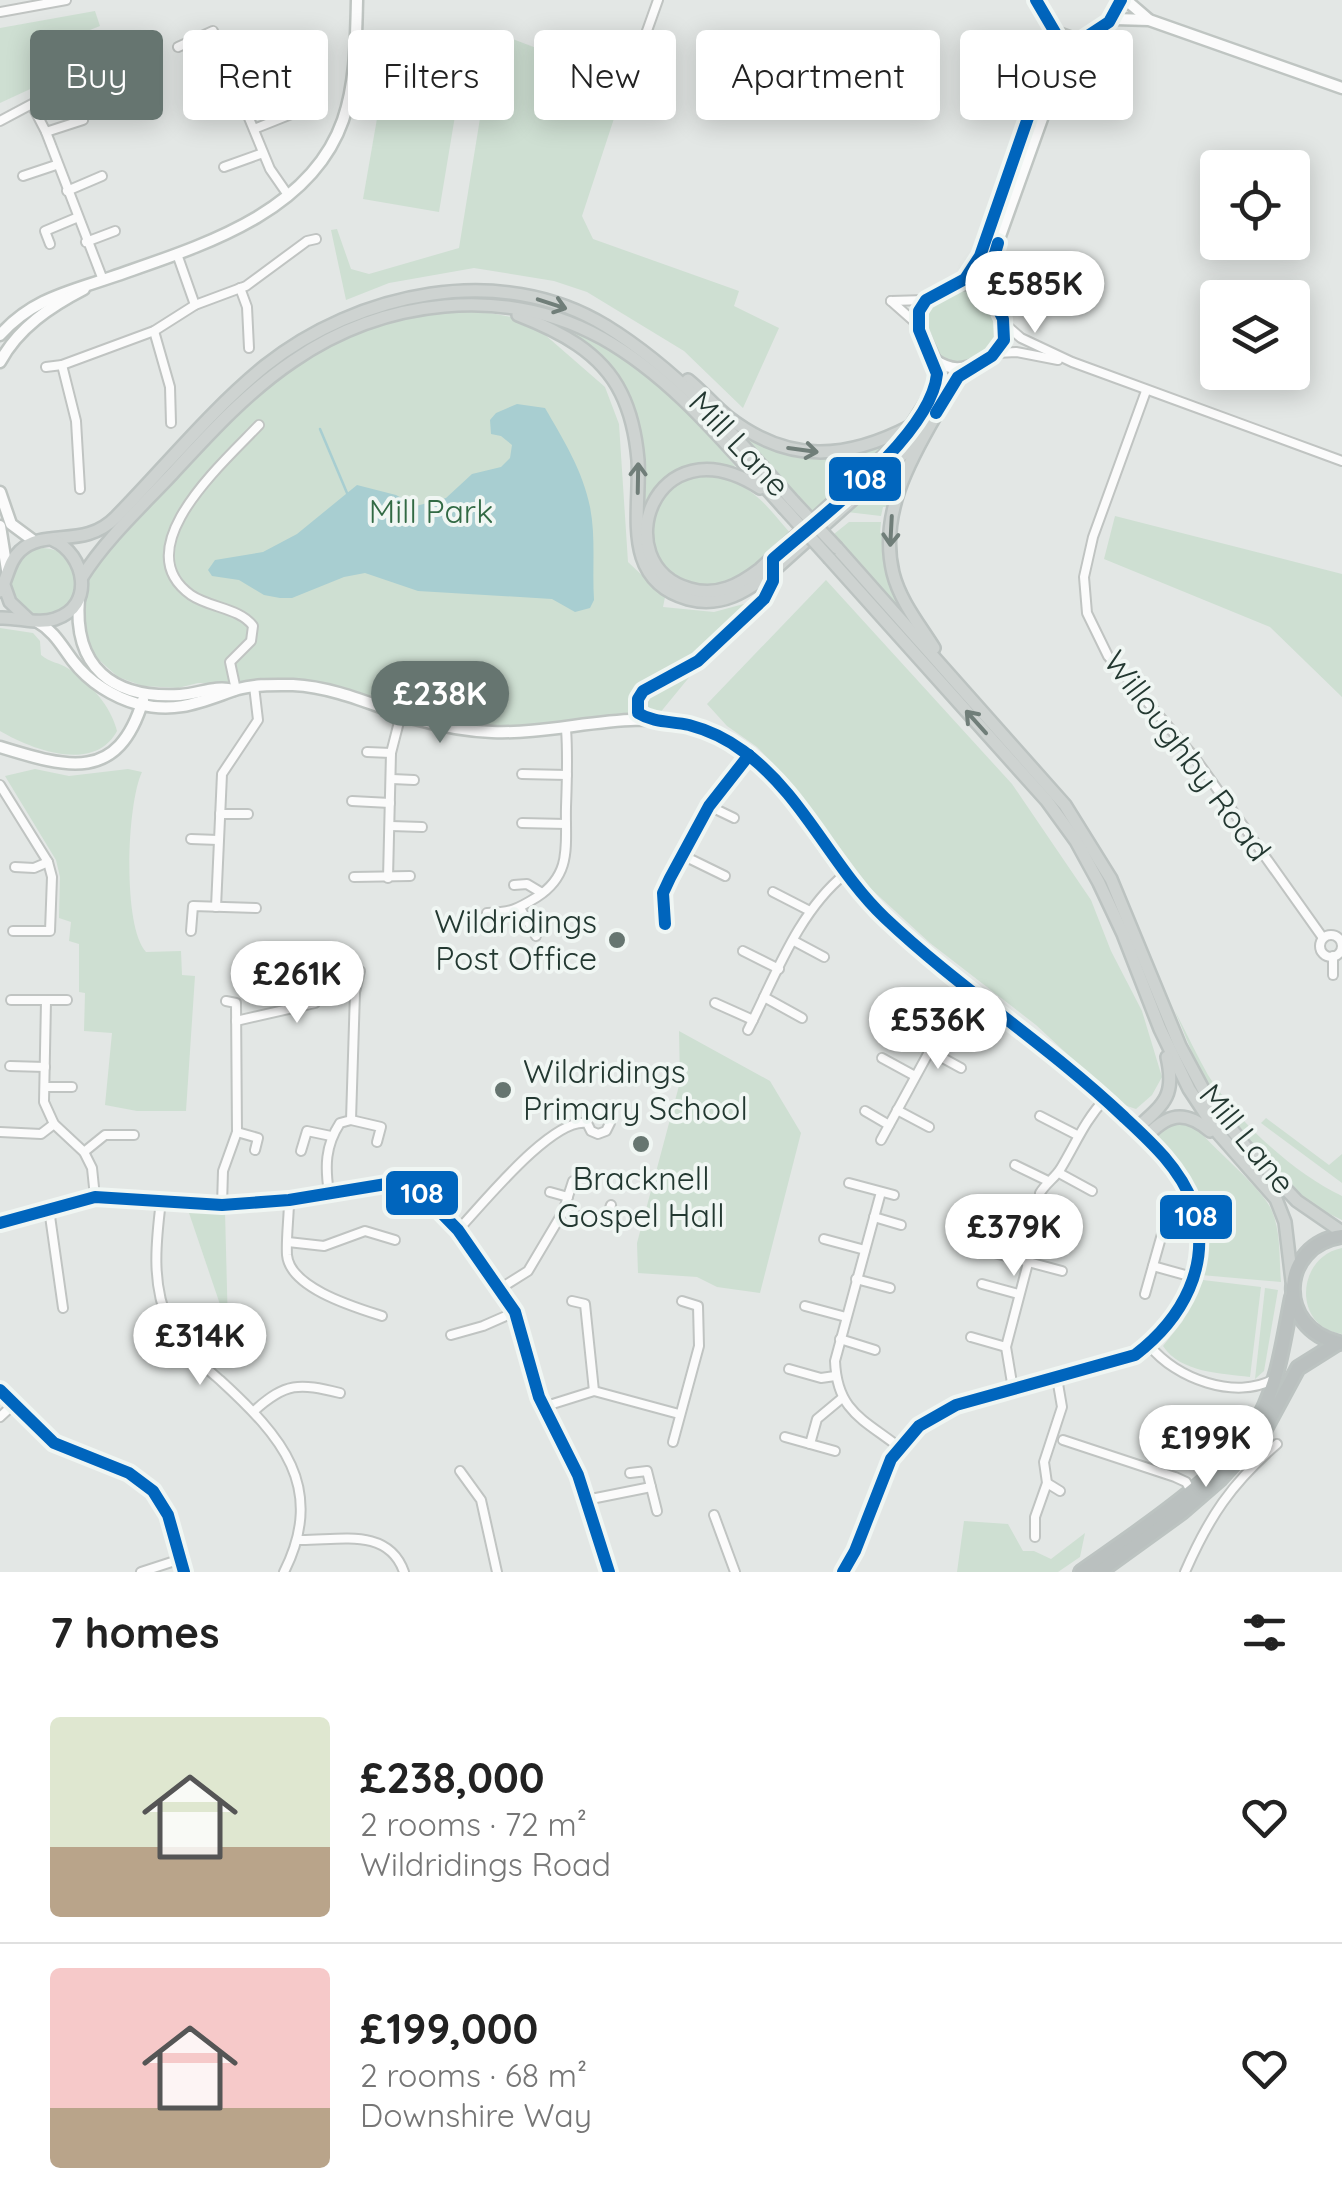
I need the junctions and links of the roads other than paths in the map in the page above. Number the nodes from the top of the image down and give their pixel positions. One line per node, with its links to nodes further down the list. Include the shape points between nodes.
1 (66, 0): 6 (street)
2 (357, 0): 32 (street, via 344,117 320,162)
3 (658, 0): 10 (street)
4 (1036, 0): 11 (street)
5 (1123, 0): 8 (street); 9 (street)
6 (52, 1): 7 (street)
7 (0, 12)
8 (1115, 18): 9 (street); 12 (street)
9 (1149, 20): 15 (street)
10 (647, 30)
11 (1052, 30)
12 (1099, 30)
13 (183, 44): 14 (street)
14 (178, 46)
15 (1342, 88)
16 (30, 106): 23 (street)
17 (40, 120): 25 (street)
18 (83, 120): 25 (street)
19 (250, 120): 24 (street)
20 (276, 120): 24 (street)
21 (1029, 120): 40 (street, via 978,260)
22 (1041, 120): 42 (street)
23 (0, 121)
24 (254, 129): 26 (street)
25 (46, 132): 27 (street)
26 (263, 154): 28 (street); 32 (street)
27 (56, 165): 29 (street); 31 (street)
28 (224, 168)
29 (23, 176)
30 (102, 176): 31 (street)
31 (67, 191): 33 (street)
32 (288, 195): 38 (street)
33 (76, 218): 36 (street); 37 (street, via 46,231)
34 (116, 231): 36 (street)
35 (316, 239): 41 (street)
36 (86, 242): 39 (street)
37 (50, 244)
38 (176, 254): 39 (street); 44 (street)
39 (103, 280): 50 (street, via 40,302); 53 (street, via 37,319)
40 (960, 283): 42 (street); 43 (street)
41 (240, 288): 44 (street); 51 (street)
42 (987, 289): 47 (street)
43 (926, 300): 46 (street); 46 (street, via 891,301)
44 (194, 305): 49 (street)
45 (494, 306): 63 (main road, one-way to 45, via 749,589 720,601 685,598 658,582 642,558 637,451 618,386 569,338); 67 (main road, Mill Lane, via 573,325 624,352 687,404); 73 (main road, Mill Lane, via 438,306 375,318 292,361 209,434)
46 (918, 324): 54 (street)
47 (1005, 324): 52 (street); 55 (street)
48 (605, 326): 61 (main road, one-way to 61, via 635,340 727,416 779,446 840,452); 67 (main road, Mill Lane, via 681,382); 69 (main road, Mill Lane, one-way to 48, via 105,527 264,367 347,316 412,296 482,292 540,300)
49 (154, 331): 56 (street); 60 (street, via 170,387)
50 (0, 336)
51 (249, 348)
52 (997, 353): 55 (street); 58 (street)
53 (1, 358)
54 (935, 360): 58 (street); 61 (main road, via 934,388)
55 (1072, 362): 59 (street)
56 (62, 364): 57 (street); 65 (street, via 76,422)
57 (46, 367)
58 (967, 368): 63 (main road)
59 (1146, 391): 64 (street); 125 (street, Willoughby Road, via 1084,570 1087,614 1108,656 1195,758)
60 (171, 423)
61 (913, 424): 67 (main road, via 843,496 736,586 706,592 682,587 662,573 650,551 652,502 685,473 728,473)
62 (259, 425): 80 (street, via 190,503 168,544 174,580 200,601 253,626 251,641 230,662)
63 (920, 439): 78 (main road, one-way to 78, via 892,510 890,554 907,607)
64 (1342, 461)
65 (80, 489)
66 (0, 492): 70 (street, via 11,524)
67 (786, 504): 71 (main road, Mill Lane, bridge)
68 (0, 526): 72 (street)
69 (53, 540): 70 (main road, Mill Lane); 73 (main road, via 74,556)
70 (34, 541): 72 (main road)
71 (834, 554): 78 (main road, Mill Lane); 146 (main road, Mill Lane, one-way to 71, via 1111,908 1062,822)
72 (7, 571): 74 (main road)
73 (82, 578): 75 (main road, Mill Lane)
74 (2, 588): 77 (main road)
75 (79, 597): 77 (main road, via 64,615); 81 (street, via 77,628 86,655)
76 (0, 618): 77 (main road)
77 (32, 620): 81 (street, via 52,632 95,682 113,694)
78 (949, 673): 200 (main road, Mill Lane, via 1046,782 1096,851 1185,1056 1221,1117 1297,1201)
79 (254, 686): 80 (street); 82 (street, via 312,688); 96 (street, via 258,720 222,774)
80 (235, 690): 81 (street, via 186,706)
81 (143, 699): 84 (street, via 122,744 89,762 60,764)
82 (401, 714): 83 (street, via 472,730); 86 (street)
83 (566, 729): 87 (street, via 678,723); 89 (street)
84 (0, 747)
85 (367, 752): 86 (street)
86 (391, 753): 90 (street)
87 (750, 755): 95 (street); 108 (street)
88 (522, 774): 89 (street)
89 (567, 774): 100 (street)
90 (392, 780): 91 (street); 94 (street)
91 (414, 780)
92 (0, 784): 106 (street)
93 (352, 801): 94 (street)
94 (390, 803): 101 (street)
95 (709, 806): 98 (street); 105 (street)
96 (220, 814): 97 (street); 104 (street)
97 (248, 814)
98 (734, 818)
99 (522, 823): 100 (street)
100 (566, 824): 115 (street, via 564,866)
101 (391, 826): 102 (street); 112 (street)
102 (422, 826)
103 (190, 839): 104 (street)
104 (218, 840): 116 (street)
105 (682, 855): 110 (street); 121 (street, via 663,893)
106 (48, 862): 107 (street); 122 (street, via 50,932)
107 (15, 867)
108 (845, 874): 119 (street); 134 (street)
109 (410, 876): 112 (street)
110 (726, 876)
111 (354, 878): 112 (street)
112 (388, 878)
113 (514, 885): 115 (street)
114 (773, 892): 119 (street)
115 (542, 893): 118 (street)
116 (216, 907): 117 (street); 123 (street, via 193,906)
117 (256, 908)
118 (520, 908): 120 (street); 124 (street)
119 (810, 911): 127 (street)
120 (486, 912)
121 (665, 924)
122 (14, 931)
123 (191, 931)
124 (536, 936)
125 (1323, 938): 126 (street); 129 (street, via 1321,951)
126 (1341, 939): 129 (street)
127 (794, 941): 130 (street); 131 (street)
128 (743, 951): 131 (street)
129 (1333, 956): 133 (street)
130 (824, 957)
131 (779, 968): 136 (street)
132 (360, 971): 159 (street)
133 (1334, 975)
134 (965, 986): 144 (street); 155 (street)
135 (318, 990): 145 (street, via 315,1003)
136 (764, 998): 142 (street, via 750,1025); 143 (street)
137 (11, 1000): 139 (street)
138 (67, 1000): 139 (street)
139 (46, 1001): 150 (street)
140 (226, 1001): 145 (street, via 236,1003)
141 (909, 1002): 144 (street)
142 (715, 1004)
143 (802, 1018)
144 (944, 1020): 147 (street)
145 (236, 1021): 165 (street)
146 (1160, 1029): 166 (main road, via 1172,1085); 172 (main road, Mill Lane, via 1194,1098)
147 (928, 1050): 151 (street); 152 (street)
148 (882, 1058): 152 (street)
149 (10, 1066): 150 (street)
150 (44, 1068): 153 (street)
151 (961, 1068)
152 (915, 1076): 156 (street)
153 (44, 1087): 154 (street); 161 (street)
154 (72, 1087)
155 (1105, 1100): 166 (street); 168 (street)
156 (897, 1110): 162 (street); 163 (street)
157 (865, 1111): 162 (street)
158 (1040, 1116): 168 (street)
159 (351, 1120): 169 (street); 171 (street, via 381,1127)
160 (588, 1123): 198 (street, via 547,1140)
161 (54, 1124): 164 (street, via 41,1134); 175 (street)
162 (889, 1125): 170 (street)
163 (929, 1127)
164 (0, 1132)
165 (237, 1132): 173 (street, via 258,1138); 191 (street, via 223,1171)
166 (1141, 1134): 172 (main road, via 1180,1115); 209 (street, via 1180,1178 1192,1204 1200,1243)
167 (134, 1135): 175 (street, via 104,1136)
168 (1077, 1135): 177 (street)
169 (331, 1136): 174 (street, via 307,1131); 185 (street, via 325,1165)
170 (881, 1140)
171 (377, 1142)
172 (1229, 1146): 214 (main road, Mill Lane, via 1280,1206)
173 (255, 1150)
174 (301, 1151)
175 (84, 1152): 187 (street)
176 (1015, 1166): 179 (street)
177 (1058, 1173): 179 (street); 181 (street)
178 (572, 1180): 188 (street)
179 (1048, 1180): 184 (street)
180 (849, 1183): 183 (street)
181 (1092, 1191)
182 (550, 1192): 188 (street)
183 (881, 1192): 186 (street); 195 (street)
184 (1040, 1193)
185 (330, 1194): 189 (street); 198 (street, via 386,1184 413,1188)
186 (894, 1195)
187 (96, 1197): 190 (street); 193 (street)
188 (568, 1197): 194 (street)
189 (289, 1200): 191 (street); 203 (street)
190 (161, 1201): 191 (street); 243 (street, via 157,1276 166,1318 184,1347)
191 (222, 1205)
192 (611, 1205): 194 (street, via 605,1223)
193 (49, 1208): 196 (street); 220 (street)
194 (563, 1212): 212 (street, via 528,1272)
195 (874, 1217): 197 (street); 205 (street)
196 (0, 1223)
197 (901, 1224)
198 (458, 1230): 212 (street)
199 (1162, 1234): 207 (street)
200 (1342, 1234): 214 (highway, via 1309,1251)
201 (824, 1239): 205 (street)
202 (395, 1240): 203 (street, via 365,1231 324,1246)
203 (288, 1242): 222 (street, via 296,1278)
204 (976, 1248): 206 (street)
205 (865, 1250): 210 (street)
206 (1028, 1263): 208 (street); 215 (street)
207 (1153, 1266): 209 (street); 216 (street)
208 (1062, 1271)
209 (1196, 1278): 228 (street, via 1182,1310)
210 (856, 1279): 213 (street); 223 (street)
211 (982, 1284): 215 (street)
212 (501, 1288): 221 (street)
213 (890, 1288)
214 (1292, 1291): 227 (highway, via 1311,1331); 234 (highway)
215 (1018, 1294): 229 (street)
216 (1145, 1294)
217 (572, 1301): 238 (street, via 586,1304)
218 (682, 1301): 244 (street, via 698,1306 699,1346)
219 (805, 1306): 223 (street)
220 (63, 1308)
221 (515, 1312): 224 (street); 242 (street)
222 (375, 1317)
223 (846, 1318): 226 (street)
224 (451, 1336)
225 (971, 1337): 229 (street)
226 (840, 1339): 230 (street); 232 (street)
227 (1340, 1343): 275 (highway, via 1298,1368 1265,1429 1220,1479)
228 (1150, 1346): 233 (street); 235 (street, via 1179,1372)
229 (1006, 1347): 236 (street)
230 (874, 1350)
231 (789, 1369): 232 (street)
232 (835, 1376): 240 (street)
233 (1057, 1378): 236 (street); 256 (street, via 1062,1407 1044,1462)
234 (1274, 1379): 235 (street); 246 (highway)
235 (1248, 1388): 246 (street)
236 (1014, 1389): 252 (street, via 956,1405)
237 (0, 1390): 241 (street)
238 (594, 1391): 242 (street); 244 (street)
239 (340, 1393): 243 (street, via 292,1386)
240 (841, 1400): 250 (street, via 817,1420); 252 (street)
241 (14, 1404): 245 (street); 265 (street, via 60,1447 146,1485 169,1516)
242 (543, 1407): 260 (street)
243 (254, 1411): 264 (street, via 285,1449 298,1482)
244 (680, 1414): 249 (street)
245 (0, 1417)
246 (1260, 1418): 258 (highway)
247 (785, 1437): 250 (street)
248 (1063, 1440): 258 (street, via 1176,1476)
249 (673, 1442)
250 (810, 1444): 253 (street)
251 (1276, 1444): 276 (street, via 1227,1492)
252 (899, 1446): 273 (street)
253 (836, 1451)
254 (460, 1471): 270 (street, via 481,1500)
255 (630, 1473): 257 (street, via 647,1471)
256 (1047, 1483): 259 (street); 263 (street)
257 (650, 1487): 260 (street); 261 (street)
258 (1191, 1490): 274 (highway)
259 (1060, 1491)
260 (586, 1500): 271 (street)
261 (657, 1511)
262 (714, 1515): 272 (street)
263 (1035, 1537)
264 (298, 1540): 268 (street); 269 (street, via 373,1540 390,1548)
265 (181, 1559): 266 (street); 267 (street)
266 (141, 1572)
267 (184, 1572)
268 (284, 1572)
269 (404, 1572)
270 (497, 1572)
271 (609, 1572)
272 (735, 1572)
273 (842, 1572)
274 (1081, 1572)
275 (1100, 1572)
276 (1185, 1572)

